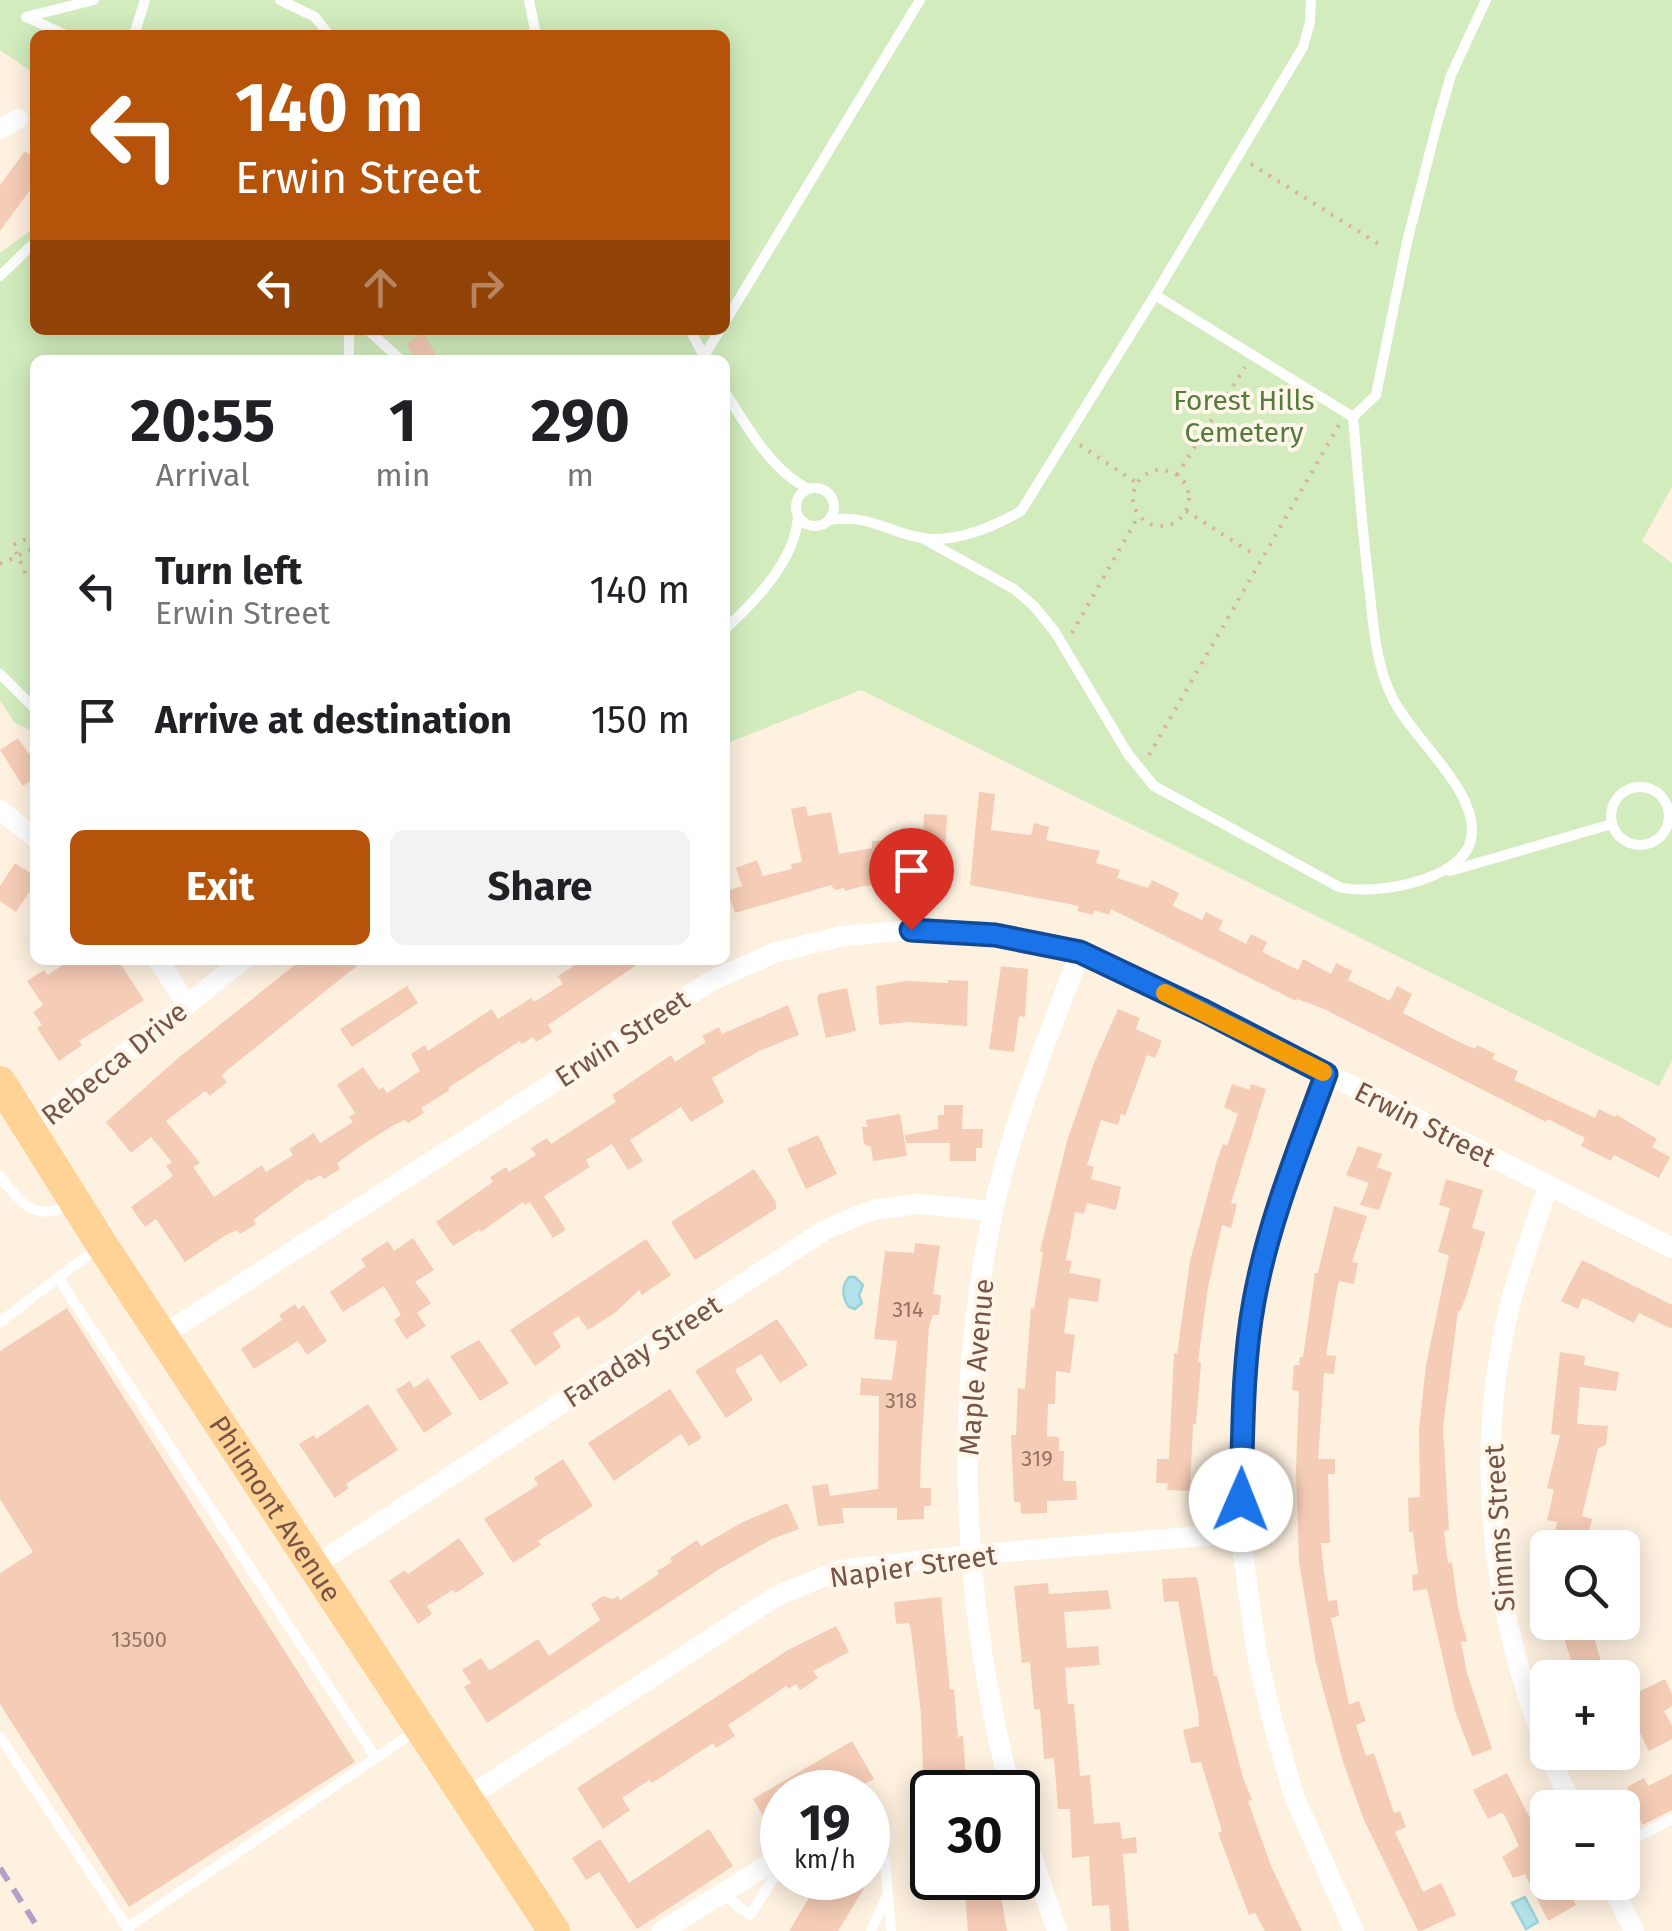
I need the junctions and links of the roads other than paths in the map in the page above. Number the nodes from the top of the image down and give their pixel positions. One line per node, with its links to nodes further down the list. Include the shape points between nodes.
1 (94, 0): 8 (lane, via 26,16)
2 (145, 0): 9 (lane)
3 (280, 0): 10 (lane)
4 (529, 0): 11 (lane)
5 (920, 0): 15 (lane)
6 (1311, 0): 14 (lane, via 1302,47)
7 (1486, 0): 19 (lane, via 1437,124 1376,395)
8 (55, 30)
9 (136, 30)
10 (326, 30)
11 (535, 30)
12 (30, 247): 13 (lane)
13 (0, 276)
14 (1155, 295): 19 (lane); 27 (lane, via 1021,511 992,528)
15 (730, 314)
16 (374, 335): 17 (lane)
17 (396, 355)
18 (730, 400): 20 (lane)
19 (1350, 415): 35 (lane, via 1380,664 1405,722 1457,787 1473,825 1465,856)
20 (783, 470): 21 (lane); 22 (lane)
21 (809, 488): 22 (lane); 23 (lane, via 822,489)
22 (796, 503): 24 (lane)
23 (834, 503): 25 (lane); 26 (lane)
24 (798, 516): 26 (lane, via 808,525); 28 (lane)
25 (851, 517): 26 (lane); 27 (lane)
26 (824, 523): 28 (lane)
27 (922, 538): 35 (lane, via 1033,604 1154,786 1339,887 1375,890)
28 (792, 543): 29 (lane, via 758,599)
29 (730, 624)
30 (0, 674): 31 (lane)
31 (30, 704)
32 (0, 810): 34 (street)
33 (1612, 824): 33 (lane, via 1631,843 1649,843 1668,824 1667,806 1655,791 1636,787 1619,796); 35 (lane)
34 (30, 834)
35 (1448, 872)
36 (1080, 952): 40 (street, Erwin Street); 46 (street, Maple Avenue); 51 (street, Erwin Street, via 995,935 911,930 843,936 774,953 711,981)
37 (161, 965): 39 (street)
38 (237, 965): 39 (street, Rebecca Drive)
39 (187, 1004): 42 (street, Rebecca Drive)
40 (1326, 1074): 44 (street, Erwin Street); 52 (street, via 1280,1198 1254,1301)
41 (4, 1097): 42 (main road, Philmont Avenue)
42 (32, 1128): 45 (main road, Philmont Avenue)
43 (0, 1176): 45 (lane, via 18,1201 35,1210 57,1213)
44 (1548, 1185): 48 (street, Erwin Street); 55 (street, Simms Street, via 1508,1310 1492,1423 1491,1496 1506,1626)
45 (75, 1202): 47 (main road, Philmont Avenue)
46 (993, 1210): 53 (street, Maple Avenue, via 970,1372); 54 (street, Faraday Street, via 918,1204 874,1210 828,1228)
47 (102, 1245): 49 (lane); 51 (main road, Philmont Avenue)
48 (1672, 1248)
49 (58, 1278): 50 (lane); 58 (lane)
50 (0, 1322)
51 (163, 1335): 54 (main road, Philmont Avenue)
52 (1240, 1533): 53 (street, Napier Street); 76 (street, via 1273,1723 1294,1796)
53 (968, 1554): 59 (street, Maple Avenue); 60 (street, Napier Street, via 841,1570 778,1594)
54 (314, 1566): 56 (main road, Philmont Avenue)
55 (1530, 1709)
56 (421, 1727): 58 (lane); 60 (main road, Philmont Avenue)
57 (0, 1737): 70 (lane)
58 (376, 1758): 70 (lane)
59 (1006, 1770)
60 (468, 1798): 71 (main road, Philmont Avenue)
61 (1672, 1818): 62 (lane)
62 (1640, 1835)
63 (760, 1870): 65 (street)
64 (1040, 1881): 75 (street)
65 (723, 1893): 66 (lane, via 750,1915); 72 (street)
66 (760, 1899)
67 (885, 1900): 73 (lane)
68 (888, 1900): 74 (lane)
69 (1619, 1900): 77 (street)
70 (128, 1929)
71 (554, 1931)
72 (662, 1931)
73 (871, 1931)
74 (891, 1931)
75 (1057, 1931)
76 (1354, 1931)
77 (1634, 1931)

